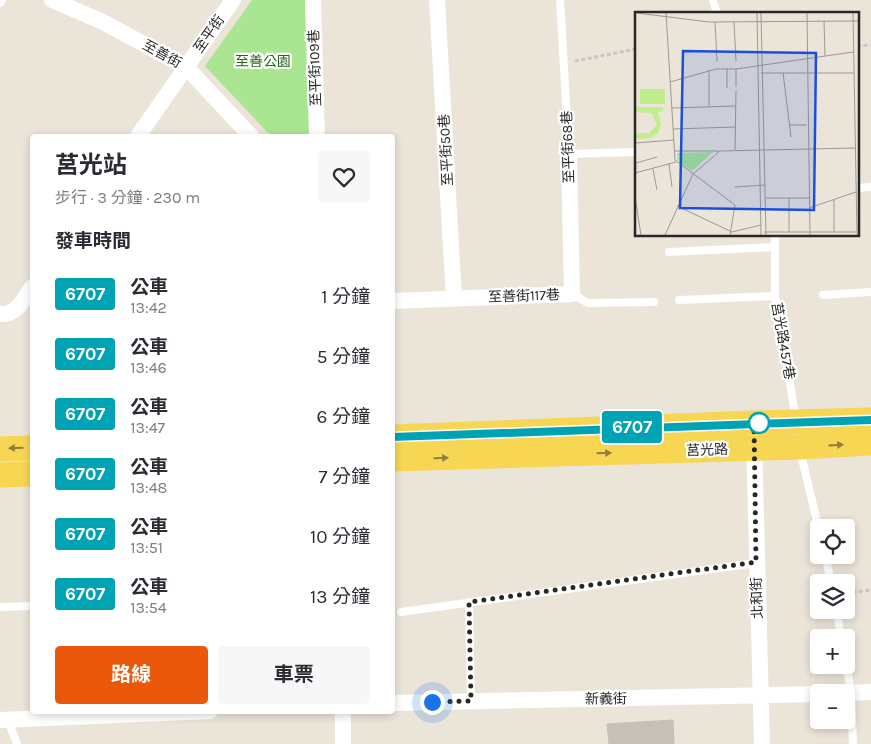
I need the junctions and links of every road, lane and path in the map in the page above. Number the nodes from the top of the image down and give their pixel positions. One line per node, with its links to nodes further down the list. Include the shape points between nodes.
1 (52, 0): 10 (street, 至善街, via 103,22)
2 (233, 0): 10 (street, 至平街)
3 (313, 0): 13 (street, 至平街109巷)
4 (437, 0): 26 (street, 至平街50巷)
5 (560, 0): 9 (lane, 至平街68巷)
6 (871, 45): 7 (path)
7 (858, 46)
8 (635, 49): 9 (path)
9 (565, 63): 15 (lane, 至平街68巷)
10 (186, 67): 11 (street, 至平街); 12 (street, 至善街)
11 (139, 134)
12 (249, 134)
13 (317, 134)
14 (635, 152): 15 (lane)
15 (569, 154): 23 (street, 至平街68巷)
16 (871, 187): 17 (lane)
17 (858, 188)
18 (775, 236): 19 (lane, 莒光路457巷)
19 (775, 246): 20 (lane); 25 (lane, 莒光路457巷)
20 (669, 252)
21 (30, 290): 30 (street, via 18,308)
22 (871, 292): 24 (lane)
23 (572, 294): 26 (street, 至善街117巷); 29 (lane, 至善街117巷, via 588,303)
24 (823, 295)
25 (775, 296): 28 (lane); 33 (lane, 莒光路457巷)
26 (454, 299): 27 (street, 至善街117巷)
27 (395, 300)
28 (679, 300)
29 (654, 302)
30 (0, 314)
31 (871, 420): 33 (main road, 莒光路)
32 (754, 423): 33 (main road, 莒光路); 34 (main road, 莒光路); 37 (street, 北和街)
33 (798, 434): 35 (main road, 莒光路, one-way to 35); 37 (main road, 莒光路); 42 (lane, 莒光路457巷)
34 (395, 437)
35 (871, 443)
36 (30, 448): 38 (main road, one-way to 38)
37 (754, 448): 39 (main road, 莒光路, one-way to 37); 43 (street, 北和街)
38 (0, 449)
39 (395, 459)
40 (30, 474): 41 (main road)
41 (0, 475)
42 (817, 519)
43 (756, 562): 46 (lane); 53 (street, 北和街)
44 (871, 590): 45 (path)
45 (855, 592)
46 (469, 602): 49 (lane); 54 (lane)
47 (30, 606): 48 (lane)
48 (0, 607)
49 (401, 612)
50 (871, 692): 51 (street)
51 (855, 693)
52 (810, 694): 53 (street, 新義街)
53 (761, 696): 54 (street, 新義街); 63 (street, 北和街)
54 (471, 701): 55 (street, 新義街)
55 (395, 703)
56 (103, 714): 58 (street)
57 (343, 714): 62 (street)
58 (67, 715): 59 (street)
59 (4, 720): 61 (lane)
60 (852, 729): 64 (lane)
61 (17, 744)
62 (343, 744)
63 (762, 744)
64 (853, 744)

